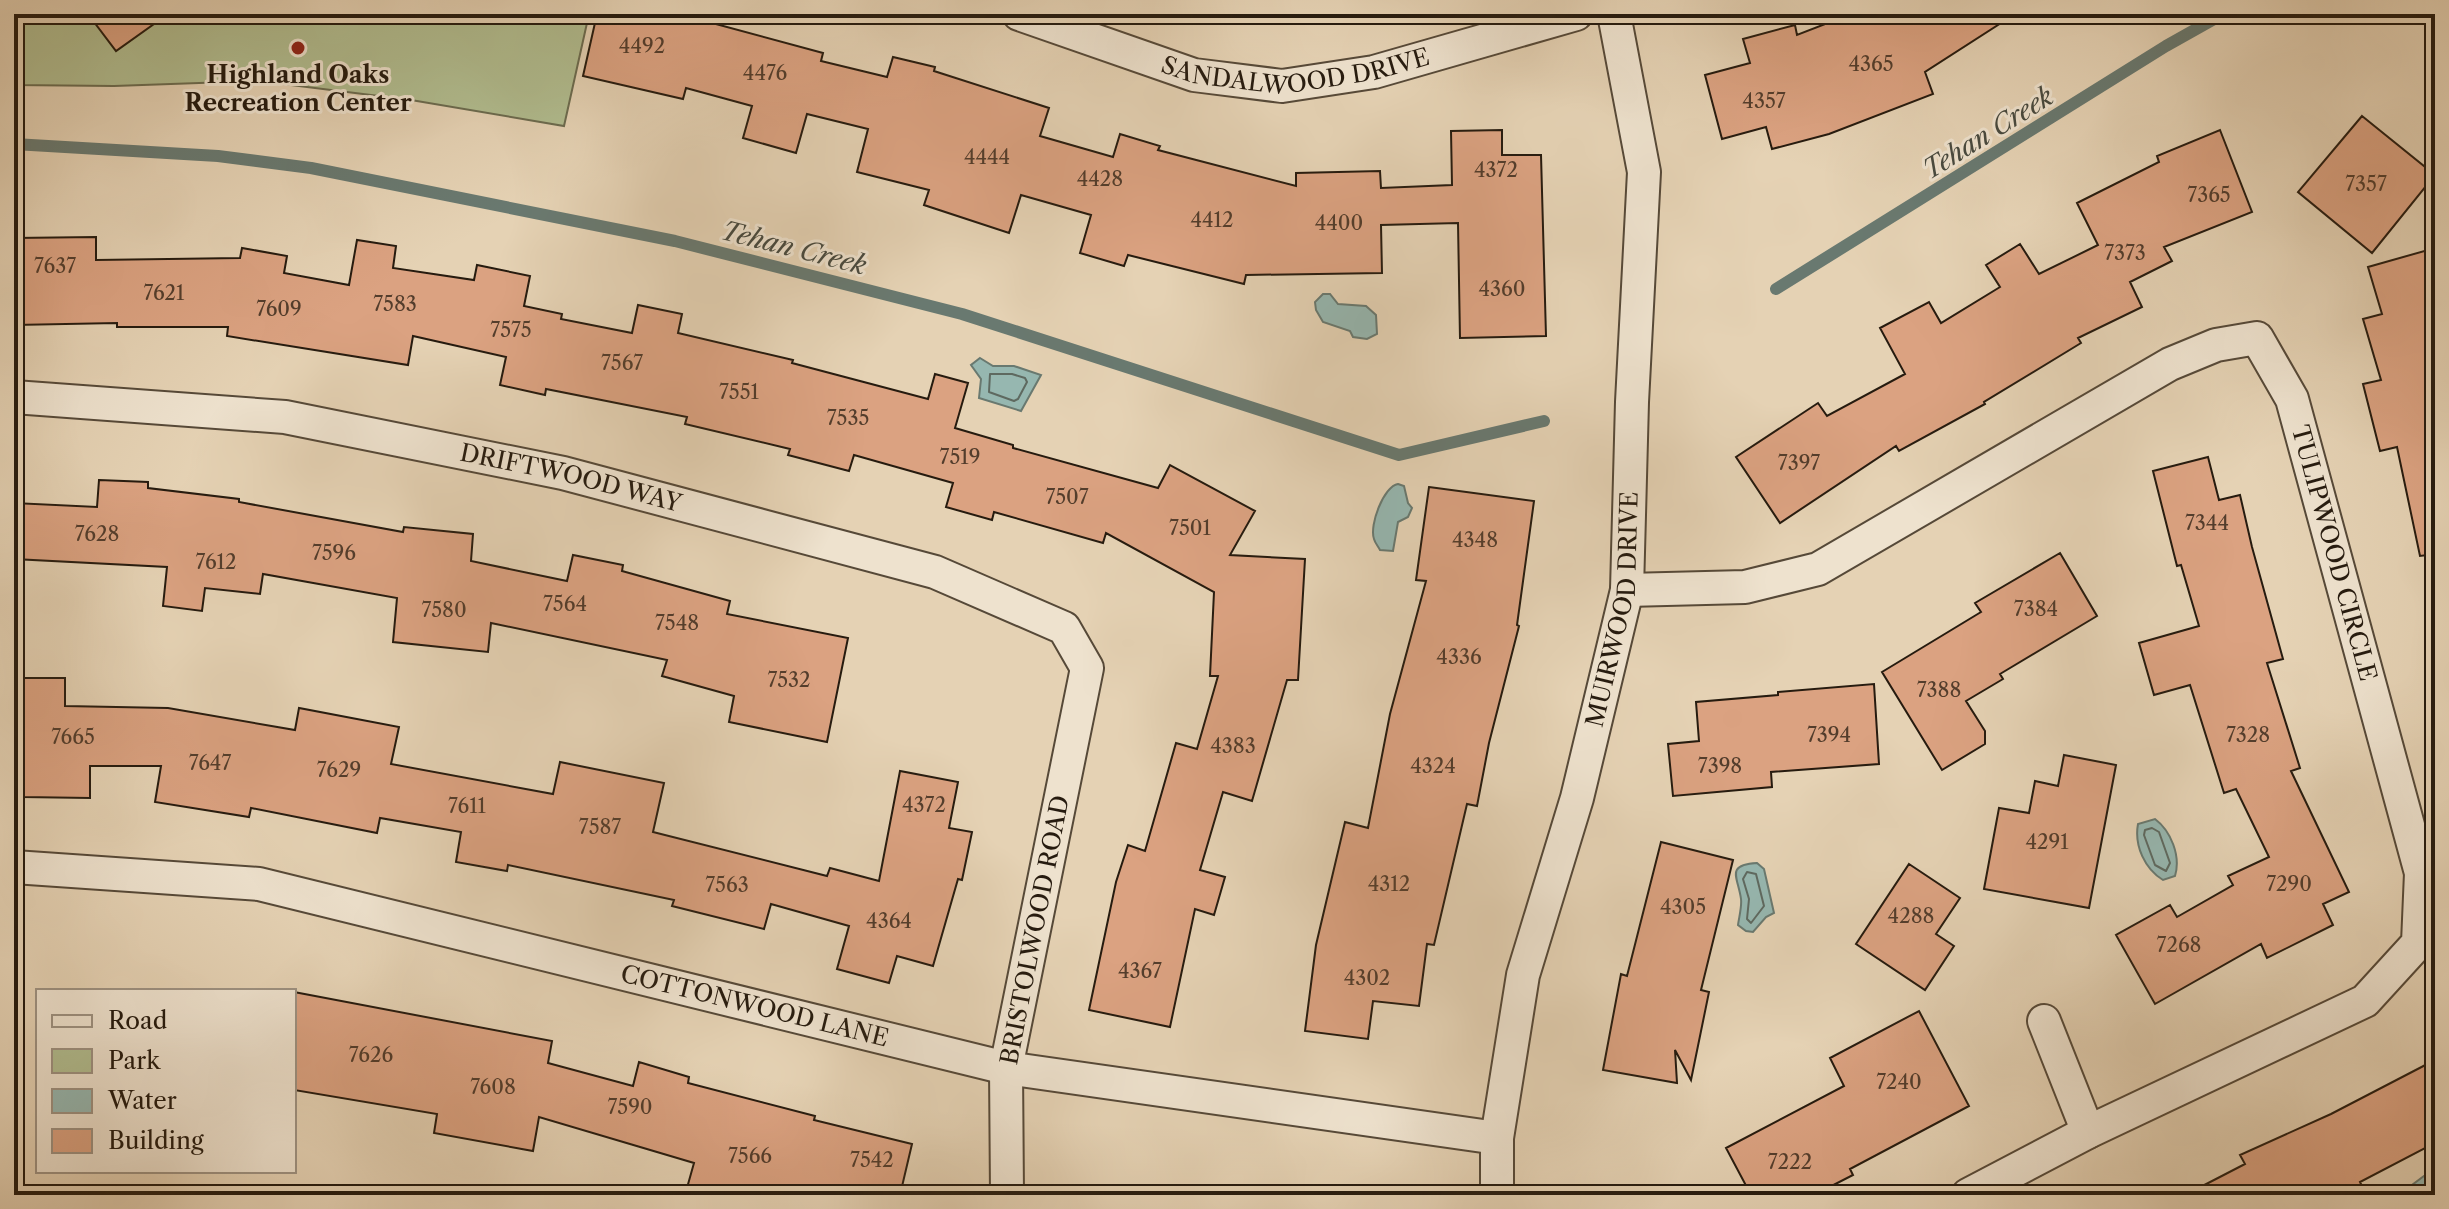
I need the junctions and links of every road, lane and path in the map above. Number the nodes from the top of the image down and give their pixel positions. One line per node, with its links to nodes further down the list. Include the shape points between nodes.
1 (1019, 14): 2 (street, SANDALWOOD DRIVE, via 1194,75 1282,86 1374,72)
2 (1576, 14)
3 (1614, 14): 5 (street, MUIRWOOD DRIVE, via 1644,172)
4 (14, 397): 6 (street, DRIFTWOOD WAY, via 285,417 563,473 935,572 1064,628)
5 (1627, 590): 10 (street, TULIPWOOD CIRCLE, via 1745,587 1818,569 2170,364 2216,345 2257,338 2292,399 2421,873 2418,943 2365,1001); 11 (street, MUIRWOOD DRIVE, via 1577,798 1523,975)
6 (1087, 668): 9 (street, BRISTOLWOOD ROAD)
7 (14, 867): 9 (street, COTTONWOOD LANE, via 259,884)
8 (2044, 1021): 10 (street)
9 (1006, 1068): 11 (street, COTTONWOOD LANE); 12 (street, BRISTOLWOOD ROAD)
10 (2088, 1132): 14 (street, TULIPWOOD CIRCLE)
11 (1497, 1138): 13 (street, MUIRWOOD DRIVE)
12 (1007, 1195)
13 (1497, 1195)
14 (1968, 1195)

